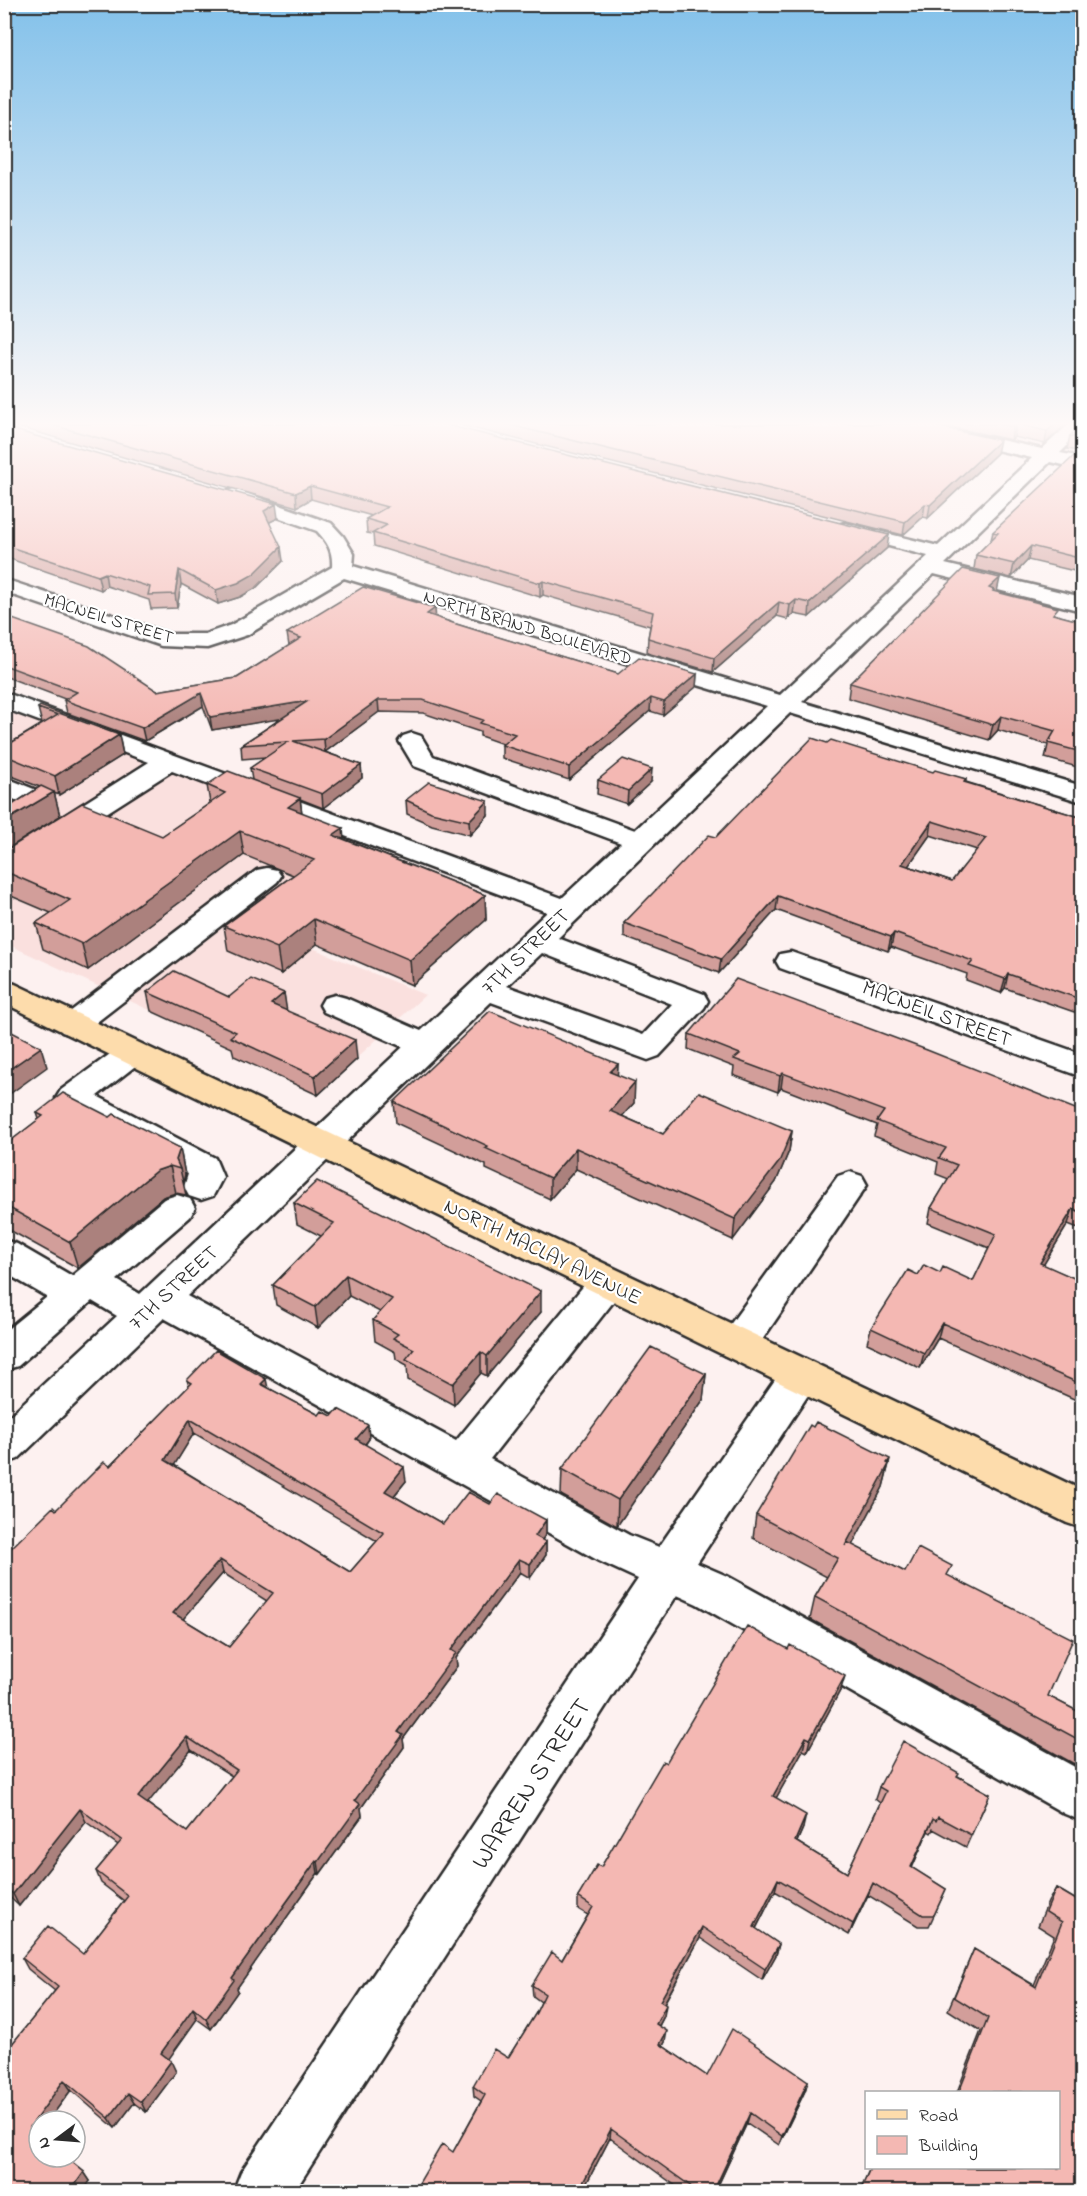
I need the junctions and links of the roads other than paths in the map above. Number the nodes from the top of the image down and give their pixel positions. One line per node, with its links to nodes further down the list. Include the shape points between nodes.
1 (322, 526): 5 (street, via 343,554)
2 (834, 526): 4 (street)
3 (970, 526): 4 (street, 7TH STREET)
4 (935, 560): 7 (street); 9 (street, 7TH STREET)
5 (342, 570): 6 (street, MACNEIL STREET, via 239,630 207,641 169,641); 9 (street, NORTH BRAND BOULEVARD)
6 (4, 585)
7 (1083, 604)
8 (4, 699): 11 (street)
9 (783, 704): 13 (street, NORTH BRAND BOULEVARD); 15 (street, 7TH STREET)
10 (412, 741): 15 (street, via 423,761)
11 (169, 761): 16 (street); 18 (street)
12 (4, 785): 14 (street, via 40,801)
13 (1083, 794)
14 (4, 824)
15 (640, 841): 18 (street, 7TH STREET)
16 (4, 866)
17 (267, 876): 24 (street)
18 (567, 910): 19 (street, 7TH STREET)
19 (536, 940): 21 (street, 7TH STREET); 21 (street, via 693,1001 648,1049)
20 (791, 961): 27 (street, MACNEIL STREET)
21 (485, 989): 25 (street, 7TH STREET)
22 (4, 991): 24 (main road, NORTH MACLAY AVENUE)
23 (335, 1005): 25 (street)
24 (73, 1024): 26 (main road, NORTH MACLAY AVENUE)
25 (426, 1045): 30 (street, 7TH STREET)
26 (132, 1053): 28 (street); 30 (main road, NORTH MACLAY AVENUE)
27 (1083, 1066)
28 (73, 1098): 29 (street); 34 (street, via 203,1167 206,1175 205,1183)
29 (47, 1118)
30 (322, 1146): 33 (main road, NORTH MACLAY AVENUE); 35 (street, 7TH STREET)
31 (850, 1185): 36 (street)
32 (4, 1254): 34 (street)
33 (608, 1282): 36 (main road, NORTH MACLAY AVENUE); 40 (street)
34 (83, 1289): 35 (street); 37 (street)
35 (152, 1307): 39 (street, 7TH STREET); 40 (street)
36 (738, 1344): 38 (main road, NORTH MACLAY AVENUE)
37 (4, 1355)
38 (800, 1375): 41 (main road, NORTH MACLAY AVENUE); 42 (street, WARREN STREET)
39 (4, 1447)
40 (462, 1464): 42 (street, via 614,1548)
41 (1083, 1510)
42 (668, 1571): 43 (street, via 712,1590); 44 (street, WARREN STREET)
43 (1083, 1797)
44 (261, 2192)

